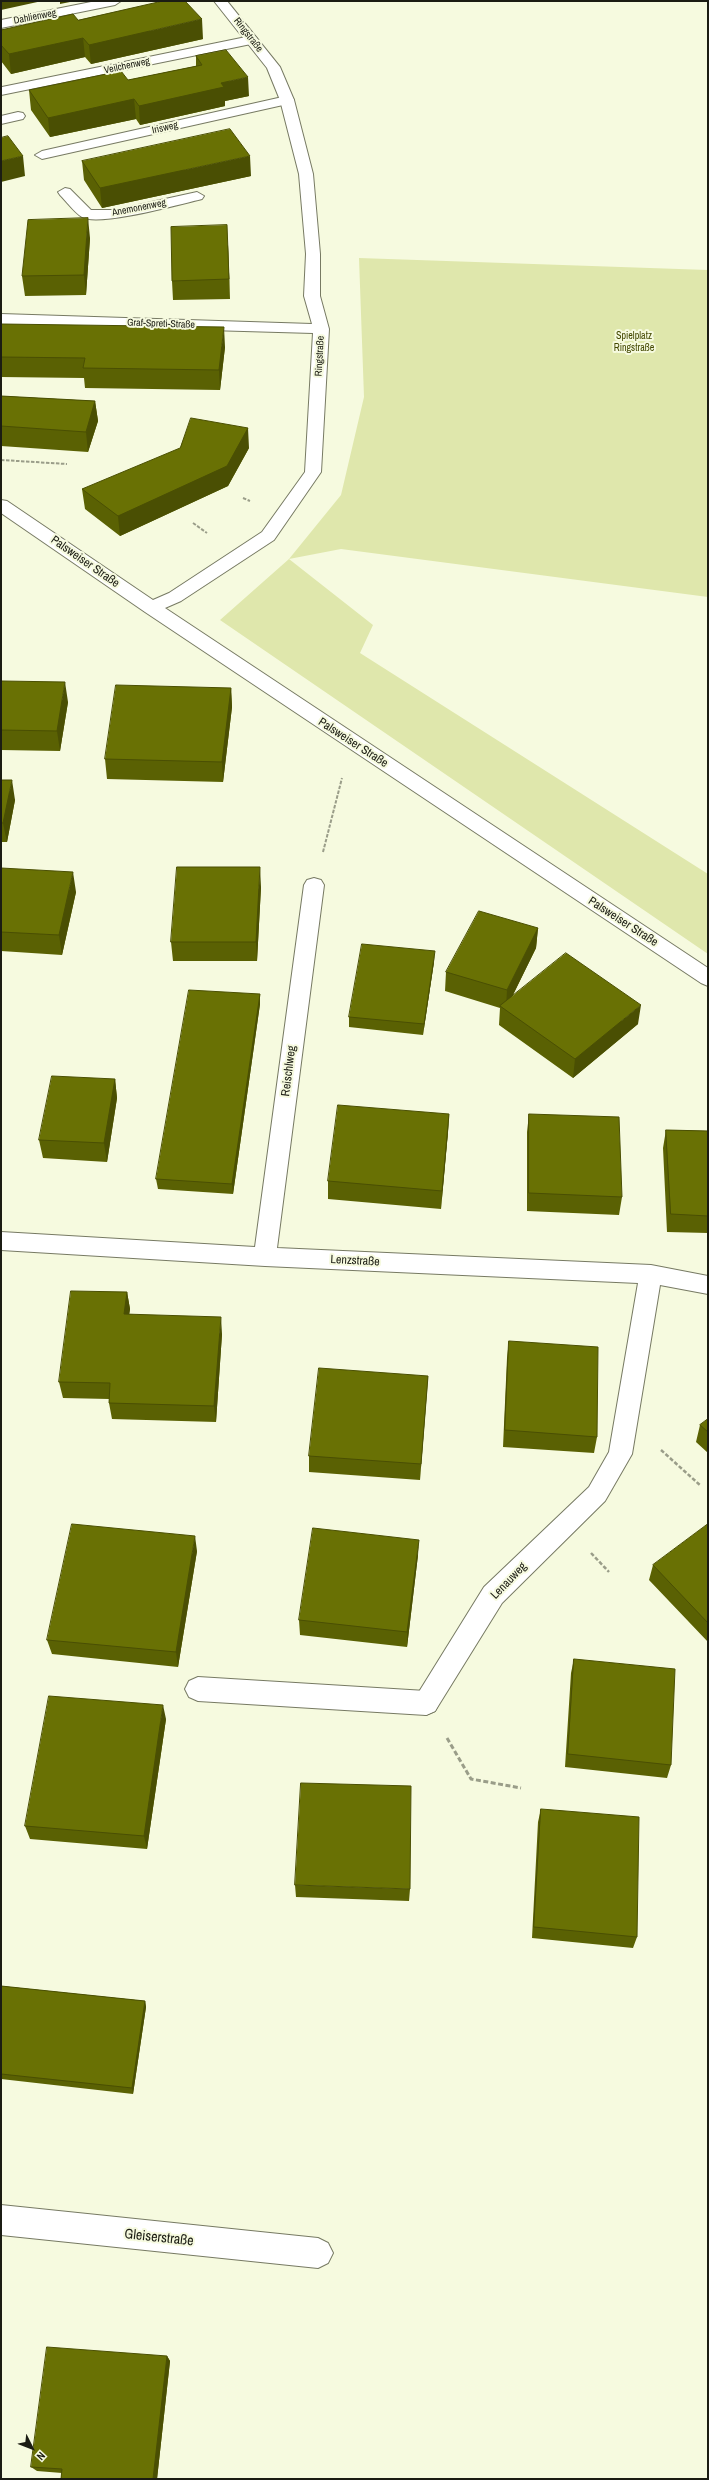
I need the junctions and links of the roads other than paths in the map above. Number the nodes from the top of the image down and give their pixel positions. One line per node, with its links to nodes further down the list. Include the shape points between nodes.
1 (115, 1): 3 (street, Dahlienweg)
2 (220, 1): 4 (street, Ringstraße)
3 (1, 24)
4 (251, 40): 5 (street, Veilchenweg); 6 (street, Ringstraße, via 273,67)
5 (2, 91)
6 (287, 100): 9 (street, Irisweg); 13 (street, Ringstraße, via 306,174 314,254 312,296)
7 (18, 116): 8 (street)
8 (1, 120)
9 (42, 155)
10 (65, 192): 11 (street, Anemonenweg, via 87,214 115,214)
11 (197, 196)
12 (1, 319): 13 (street, Graf-Spreti-Straße)
13 (321, 329): 15 (street, Ringstraße, via 313,472 268,536 175,597)
14 (1, 505): 15 (street, Palsweiser Straße)
15 (151, 608): 17 (street, Palsweiser Straße)
16 (314, 885): 19 (street, Reischlweg)
17 (708, 978)
18 (1, 1241): 19 (street, Lenzstraße)
19 (265, 1257): 20 (street, Lenzstraße)
20 (651, 1274): 21 (street, Lenzstraße); 22 (street, Lenauweg, via 620,1454 597,1494 493,1595 426,1703)
21 (708, 1285)
22 (198, 1688)
23 (1, 2220): 24 (street, Gleiserstraße)
24 (318, 2253)

